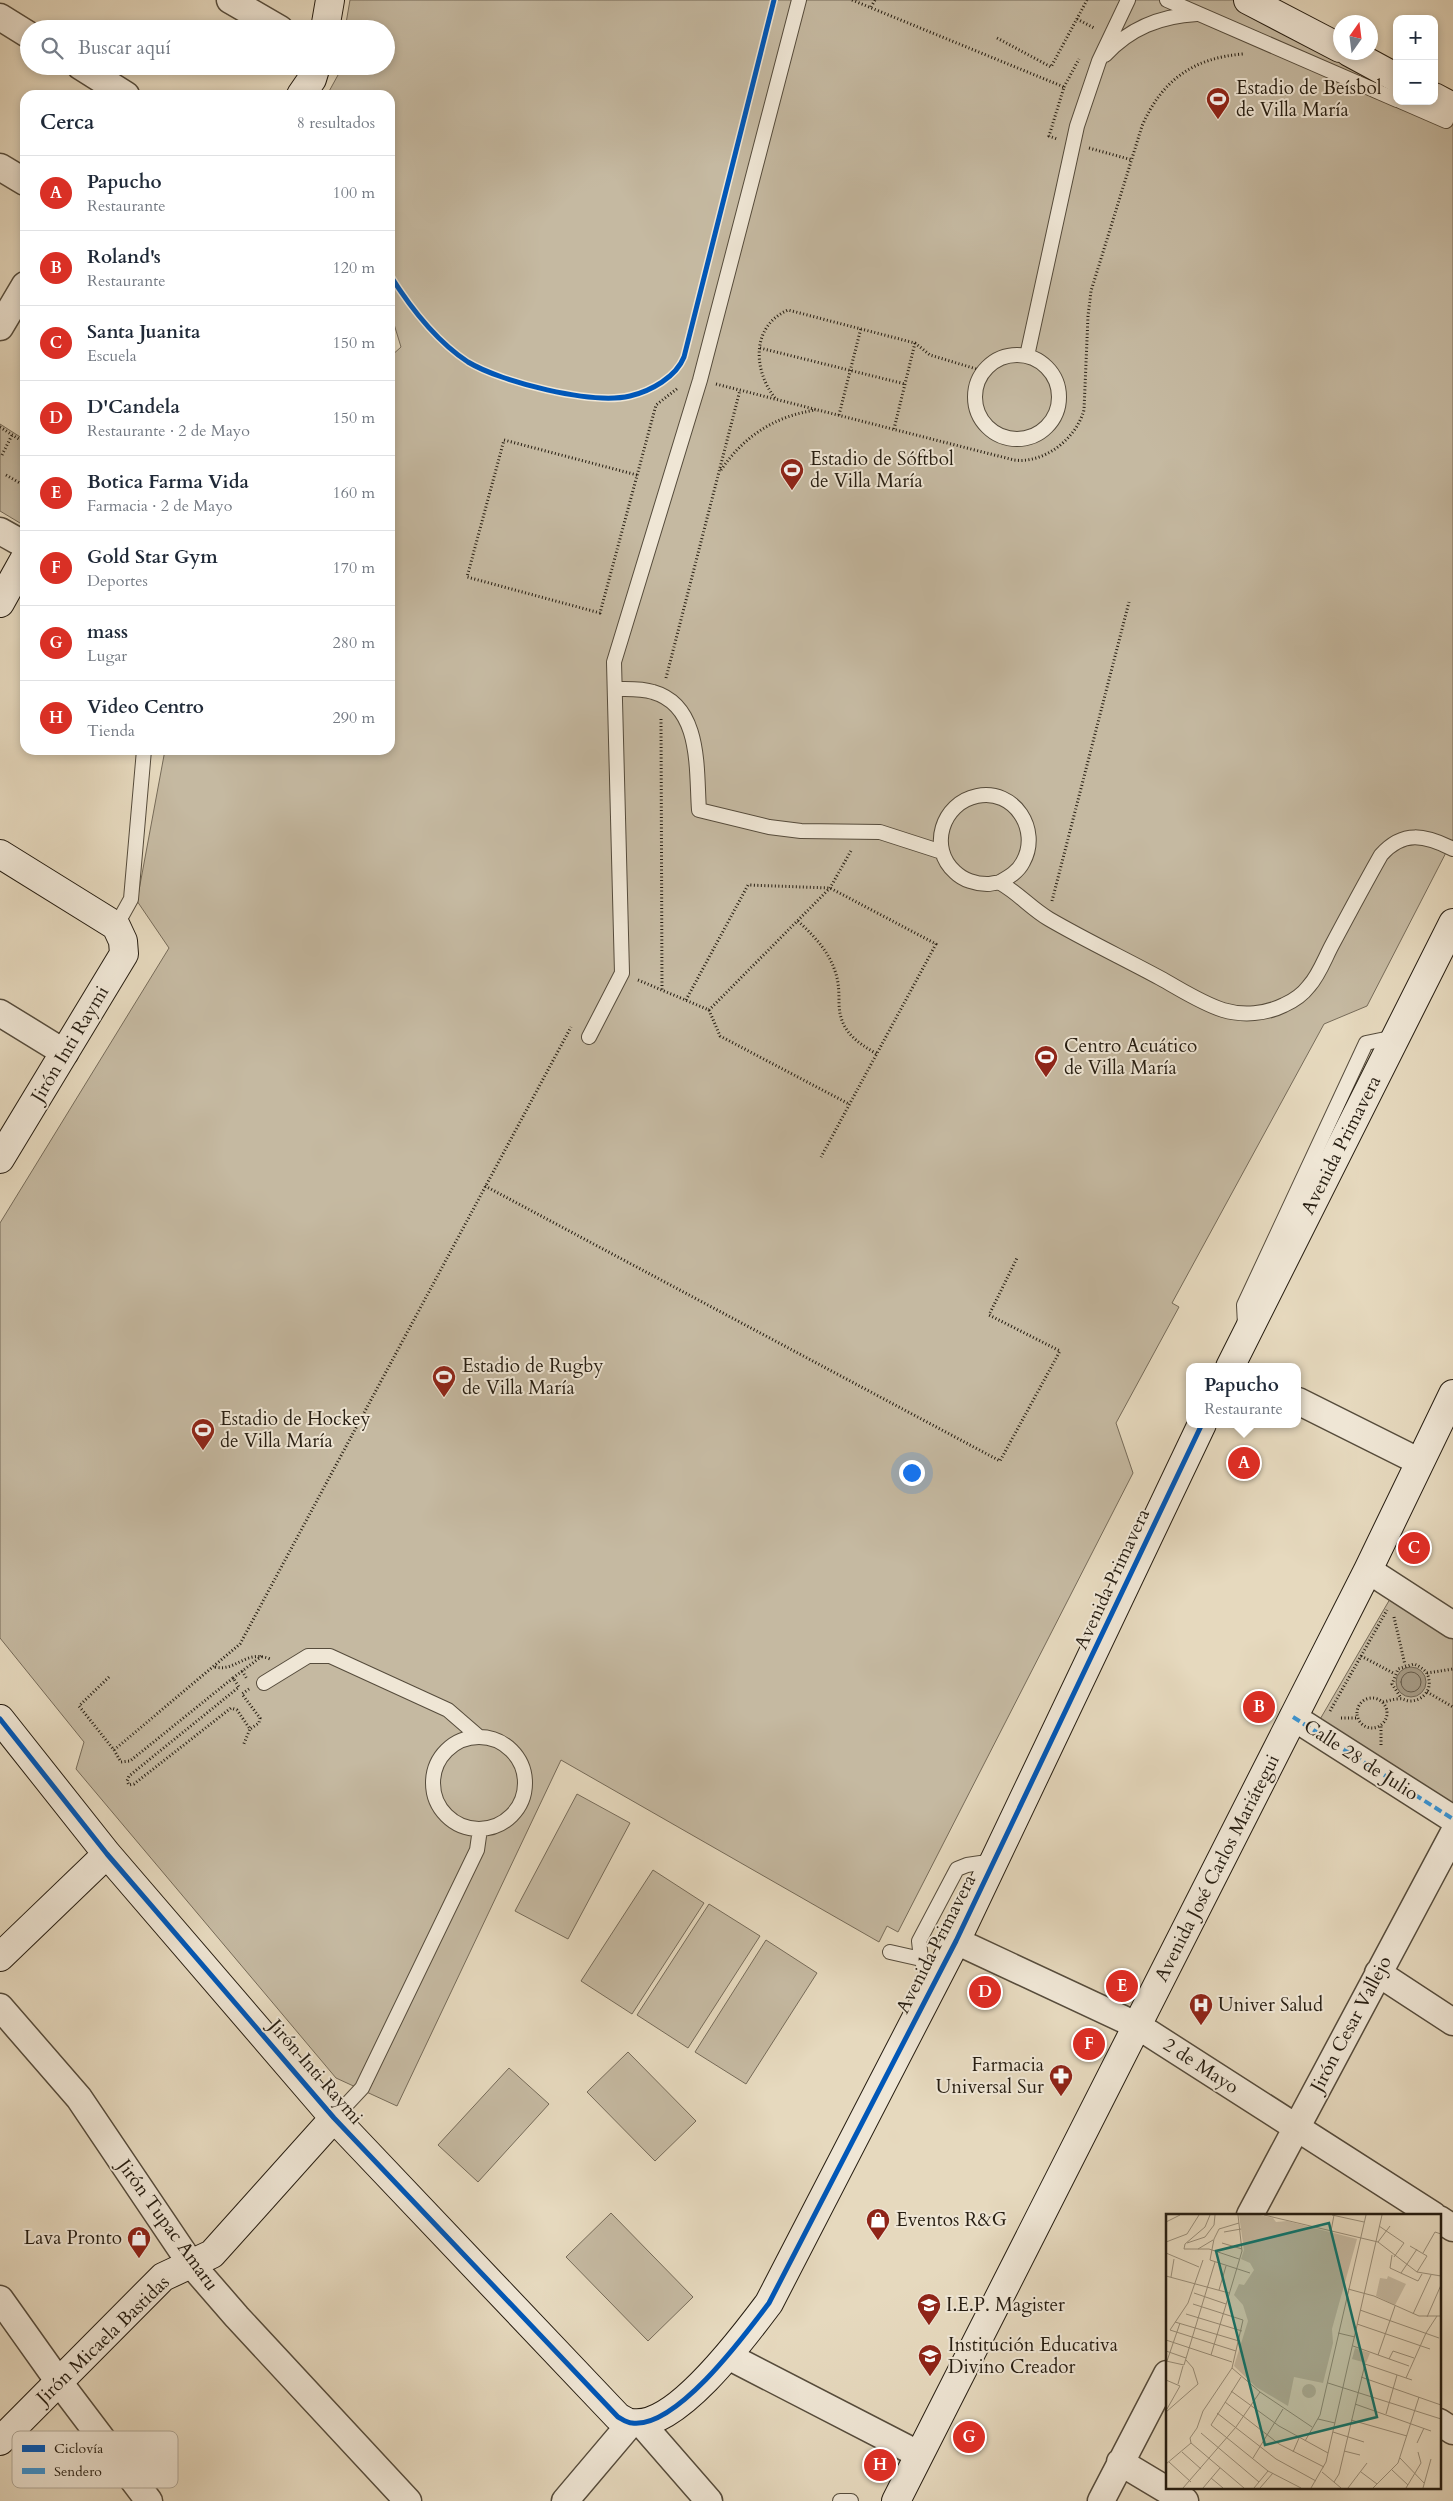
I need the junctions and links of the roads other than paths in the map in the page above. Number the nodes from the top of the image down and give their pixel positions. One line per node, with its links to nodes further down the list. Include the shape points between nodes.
1 (230, 0): 9 (street)
2 (330, 0): 10 (street)
3 (798, 0): 30 (lane, via 700,380 614,662)
4 (1128, 0): 14 (lane)
5 (1167, 0): 7 (lane)
6 (1248, 0): 12 (street)
7 (1200, 14): 14 (lane, via 1170,17 1143,26 1119,41); 20 (lane)
8 (0, 17): 11 (street)
9 (264, 20)
10 (327, 20)
11 (20, 29)
12 (1333, 44)
13 (1364, 60): 17 (street)
14 (1099, 61): 25 (lane, via 1074,143)
15 (94, 75): 18 (street)
16 (313, 75): 19 (street)
17 (1393, 76)
18 (118, 90)
19 (305, 90)
20 (1393, 98)
21 (0, 167): 22 (street)
22 (20, 179)
23 (20, 293): 24 (street)
24 (0, 327)
25 (1027, 356): 25 (lane, via 1047,368 1059,389 1057,412 1050,423 1031,437 1007,438 986,426 975,405 974,393 983,371 1003,357)
26 (0, 531): 27 (street)
27 (20, 542)
28 (20, 567): 29 (street)
29 (0, 603)
30 (615, 689): 33 (lane, via 654,692 675,704 684,714 693,739 699,810 769,827 801,831 880,832); 39 (lane, via 622,973)
31 (144, 755): 37 (lane, via 131,899)
32 (1453, 849): 35 (lane, via 1435,839 1413,837 1386,848 1310,986 1285,1004 1255,1013 1223,1010 1209,1004 1048,918)
33 (942, 852): 35 (lane, via 947,863 964,879 982,884); 35 (lane, via 940,837 951,810 977,796 1006,800 1026,821 1030,836 1023,864)
34 (0, 854): 37 (street)
35 (1000, 882)
36 (1453, 923): 42 (street, Avenida Primavera)
37 (116, 926): 40 (street, Jirón Inti Raymi, via 123,940 124,954)
38 (0, 1013): 40 (street)
39 (589, 1037)
40 (65, 1053): 41 (street, Jirón Inti Raymi)
41 (0, 1159)
42 (1232, 1363)
43 (1453, 1394): 46 (street, Avenida José Carlos Mariátegui)
44 (1301, 1403): 46 (street)
45 (1200, 1428): 57 (street, Avenida Primavera)
46 (1420, 1462): 47 (street, Avenida José Carlos Mariátegui)
47 (1368, 1570): 48 (street); 50 (street, Avenida José Carlos Mariátegui)
48 (1453, 1625)
49 (264, 1684): 52 (lane, via 308,1656 330,1656 448,1710)
50 (1294, 1717): 53 (street, Calle 28 de Julio); 66 (street, Avenida José Carlos Mariátegui)
51 (0, 1719): 56 (street, Jirón Inti Raymi)
52 (478, 1736): 54 (lane, via 466,1738 446,1750 438,1760 432,1783 434,1795 447,1816 456,1823); 54 (lane, via 512,1749 524,1770 526,1782 525,1794 513,1815 492,1827)
53 (1453, 1819)
54 (480, 1829): 67 (lane, via 478,1850 362,2088)
55 (1453, 1834): 62 (street, Jirón Cesar Vallejo)
56 (107, 1854): 60 (street); 67 (street, Jirón Inti Raymi)
57 (994, 1861): 58 (street, Avenida Primavera); 61 (lane, via 967,1864 957,1870 919,1941)
58 (956, 1941): 63 (street, Avenida Primavera); 66 (street, 2 de Mayo)
59 (890, 1952): 61 (lane)
60 (0, 1957)
61 (921, 1959): 63 (lane)
62 (1378, 1973): 65 (street); 68 (street, Jirón Cesar Vallejo)
63 (933, 1987): 75 (street, Avenida Primavera, via 769,2303)
64 (0, 2007): 73 (street, Jirón Tupac Amaru, via 79,2098)
65 (1453, 2022)
66 (1138, 2026): 68 (street, 2 de Mayo); 83 (street, Avenida José Carlos Mariátegui)
67 (334, 2118): 73 (street, Jirón Micaela Bastidas, via 212,2254); 78 (street, Jirón Inti Raymi, via 618,2417)
68 (1296, 2128): 69 (street, Jirón Cesar Vallejo); 70 (street, 2 de Mayo)
69 (1251, 2214)
70 (1431, 2214)
71 (1440, 2220): 72 (street)
72 (1453, 2228)
73 (191, 2264): 77 (street, Jirón Micaela Bastidas, via 163,2277); 87 (street, Jirón Tupac Amaru)
74 (0, 2298): 77 (street)
75 (728, 2356): 78 (street, Avenida Primavera, via 665,2414); 83 (street)
76 (1166, 2376): 84 (street)
77 (59, 2382): 80 (street); 82 (street, Jirón Micaela Bastidas)
78 (636, 2423): 88 (street); 89 (street)
79 (1440, 2423): 81 (street)
80 (96, 2431)
81 (1453, 2431)
82 (0, 2441)
83 (918, 2454): 92 (street, Avenida José Carlos Mariátegui)
84 (1120, 2462): 93 (street); 94 (street)
85 (139, 2488): 86 (street)
86 (149, 2501)
87 (408, 2501)
88 (565, 2501)
89 (709, 2501)
90 (840, 2501): 91 (lane)
91 (851, 2501)
92 (896, 2501)
93 (1101, 2501)
94 (1185, 2501)

